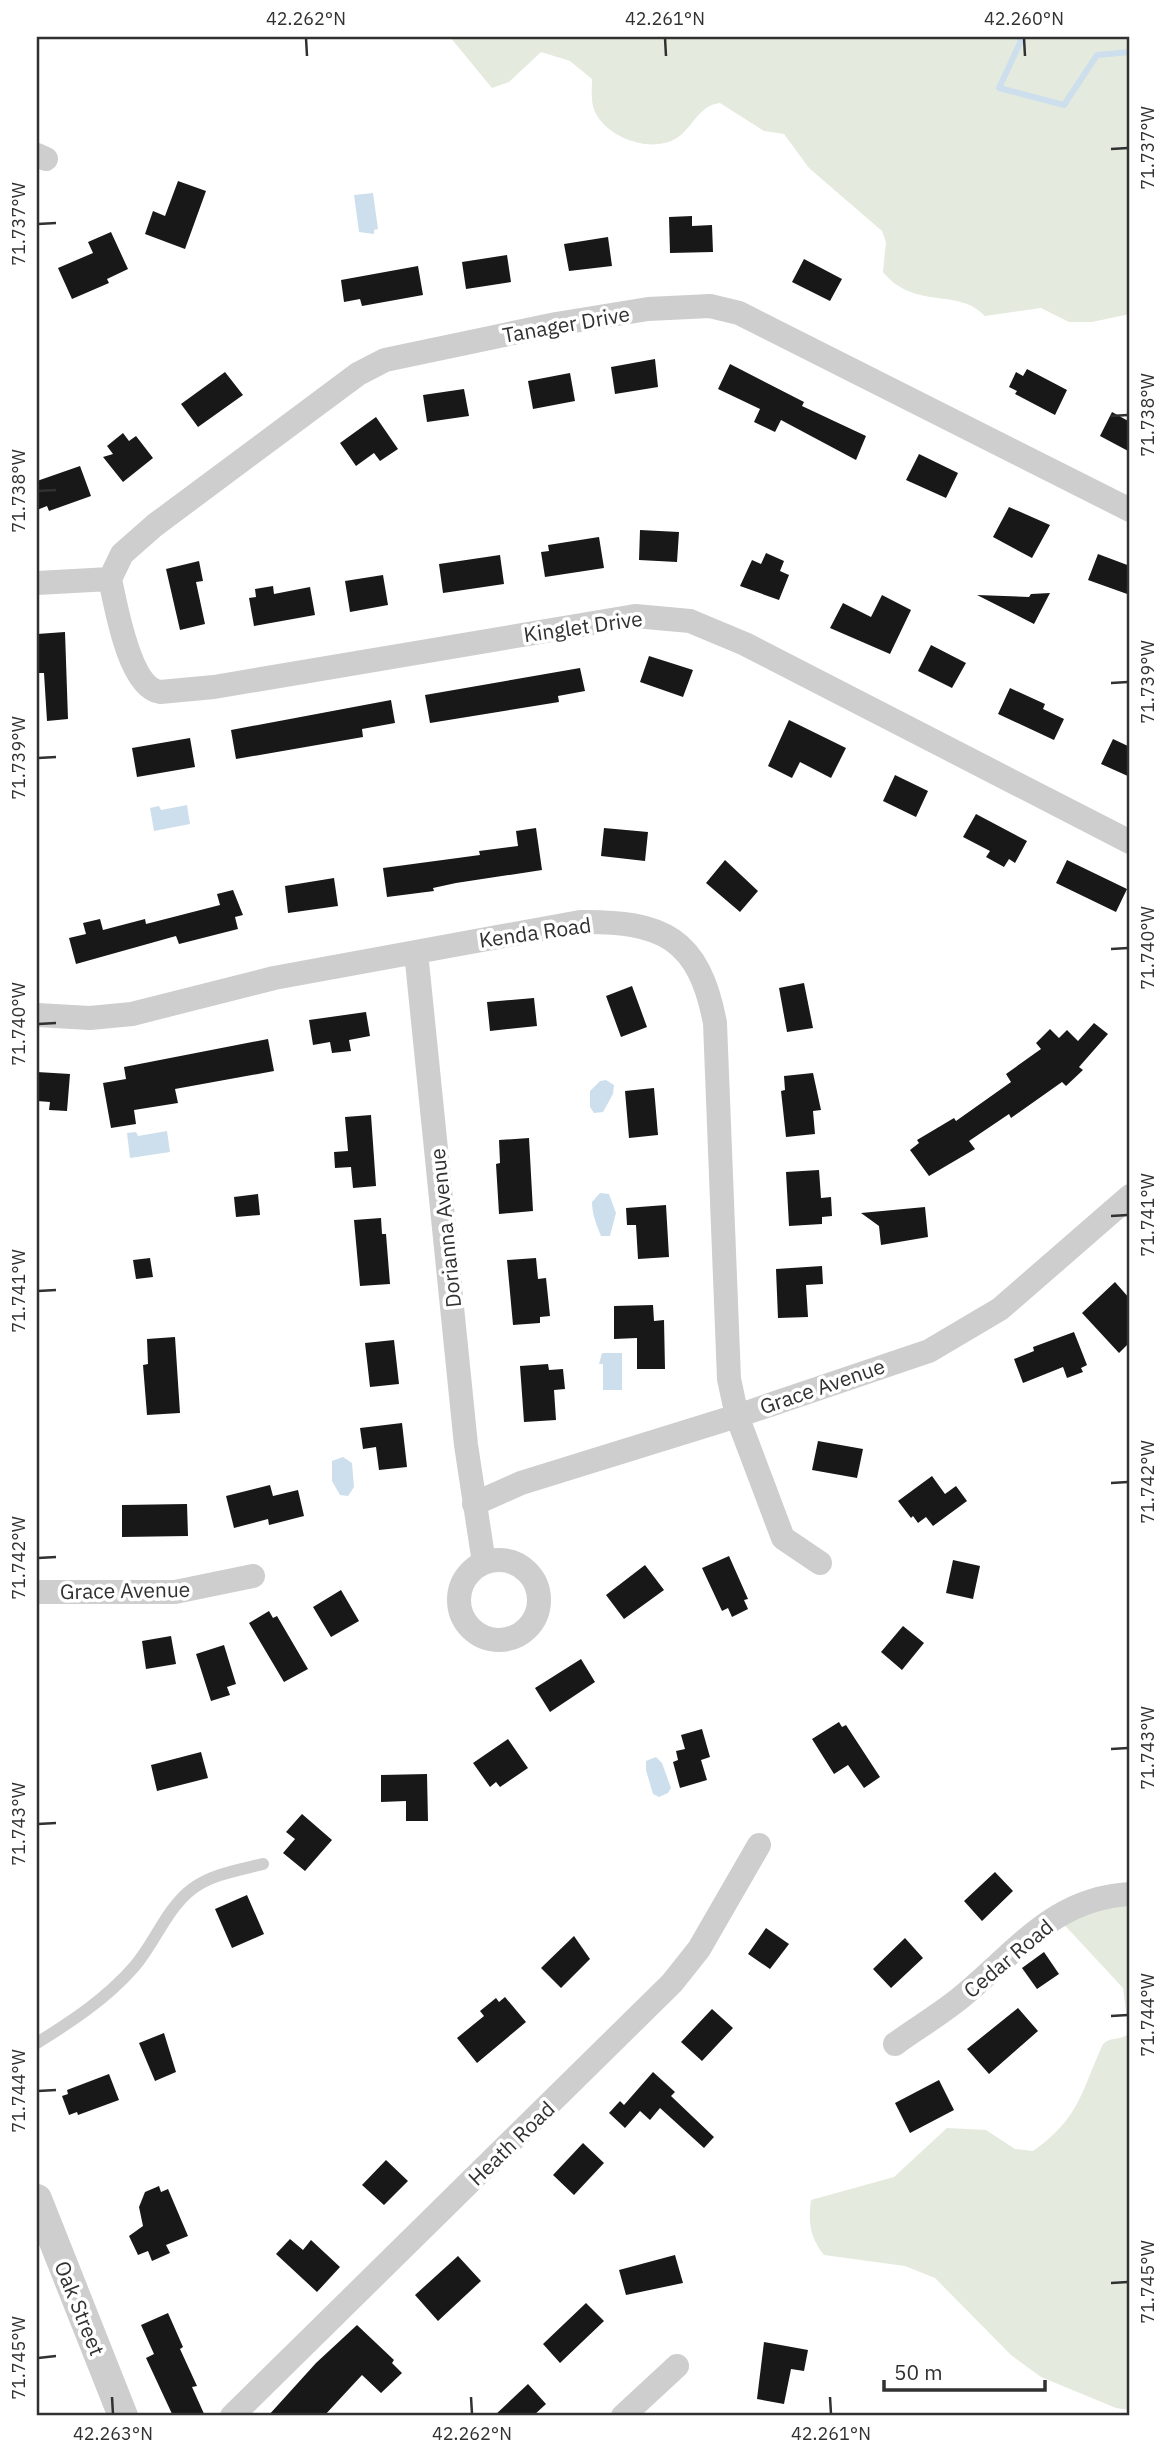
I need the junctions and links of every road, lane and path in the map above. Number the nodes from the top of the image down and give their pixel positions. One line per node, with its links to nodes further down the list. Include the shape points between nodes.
1 (1130, 510): 2 (street, Tanager Drive, via 739,313 710,306 648,309 437,348 371,366 155,525 122,554)
2 (110, 579): 3 (street); 4 (street, Kinglet Drive, via 132,659 143,683 160,692 214,687 635,616 690,621 793,667)
3 (37, 583)
4 (1130, 842)
5 (416, 952): 6 (street, Kenda Road, via 244,984 132,1014 90,1018); 8 (street, Kenda Road, via 551,926 608,922 660,933 687,950 697,964 715,1023 729,1379); 9 (street, Dorianna Avenue)
6 (37, 1015)
7 (1126, 1207): 8 (street, Grace Avenue, via 1000,1309 929,1351)
8 (737, 1416): 9 (street, Grace Avenue, via 521,1483); 11 (street, Kenda Road, via 783,1538)
9 (474, 1504): 10 (street, Dorianna Avenue)
10 (484, 1563)
11 (820, 1563)
12 (253, 1576): 13 (street, Grace Avenue, via 165,1592)
13 (37, 1592)
14 (759, 1845): 22 (street, Heath Road, via 699,1949 672,1983)
15 (263, 1864): 17 (lane, via 213,1877 192,1889 114,1989)
16 (1130, 1894): 18 (street, Cedar Road, via 1087,1900 1066,1910 1027,1937 966,1994)
17 (37, 2043)
18 (895, 2044)
19 (37, 2199): 21 (street, Oak Street)
20 (677, 2366): 23 (street)
21 (123, 2416)
22 (232, 2416)
23 (623, 2416)

